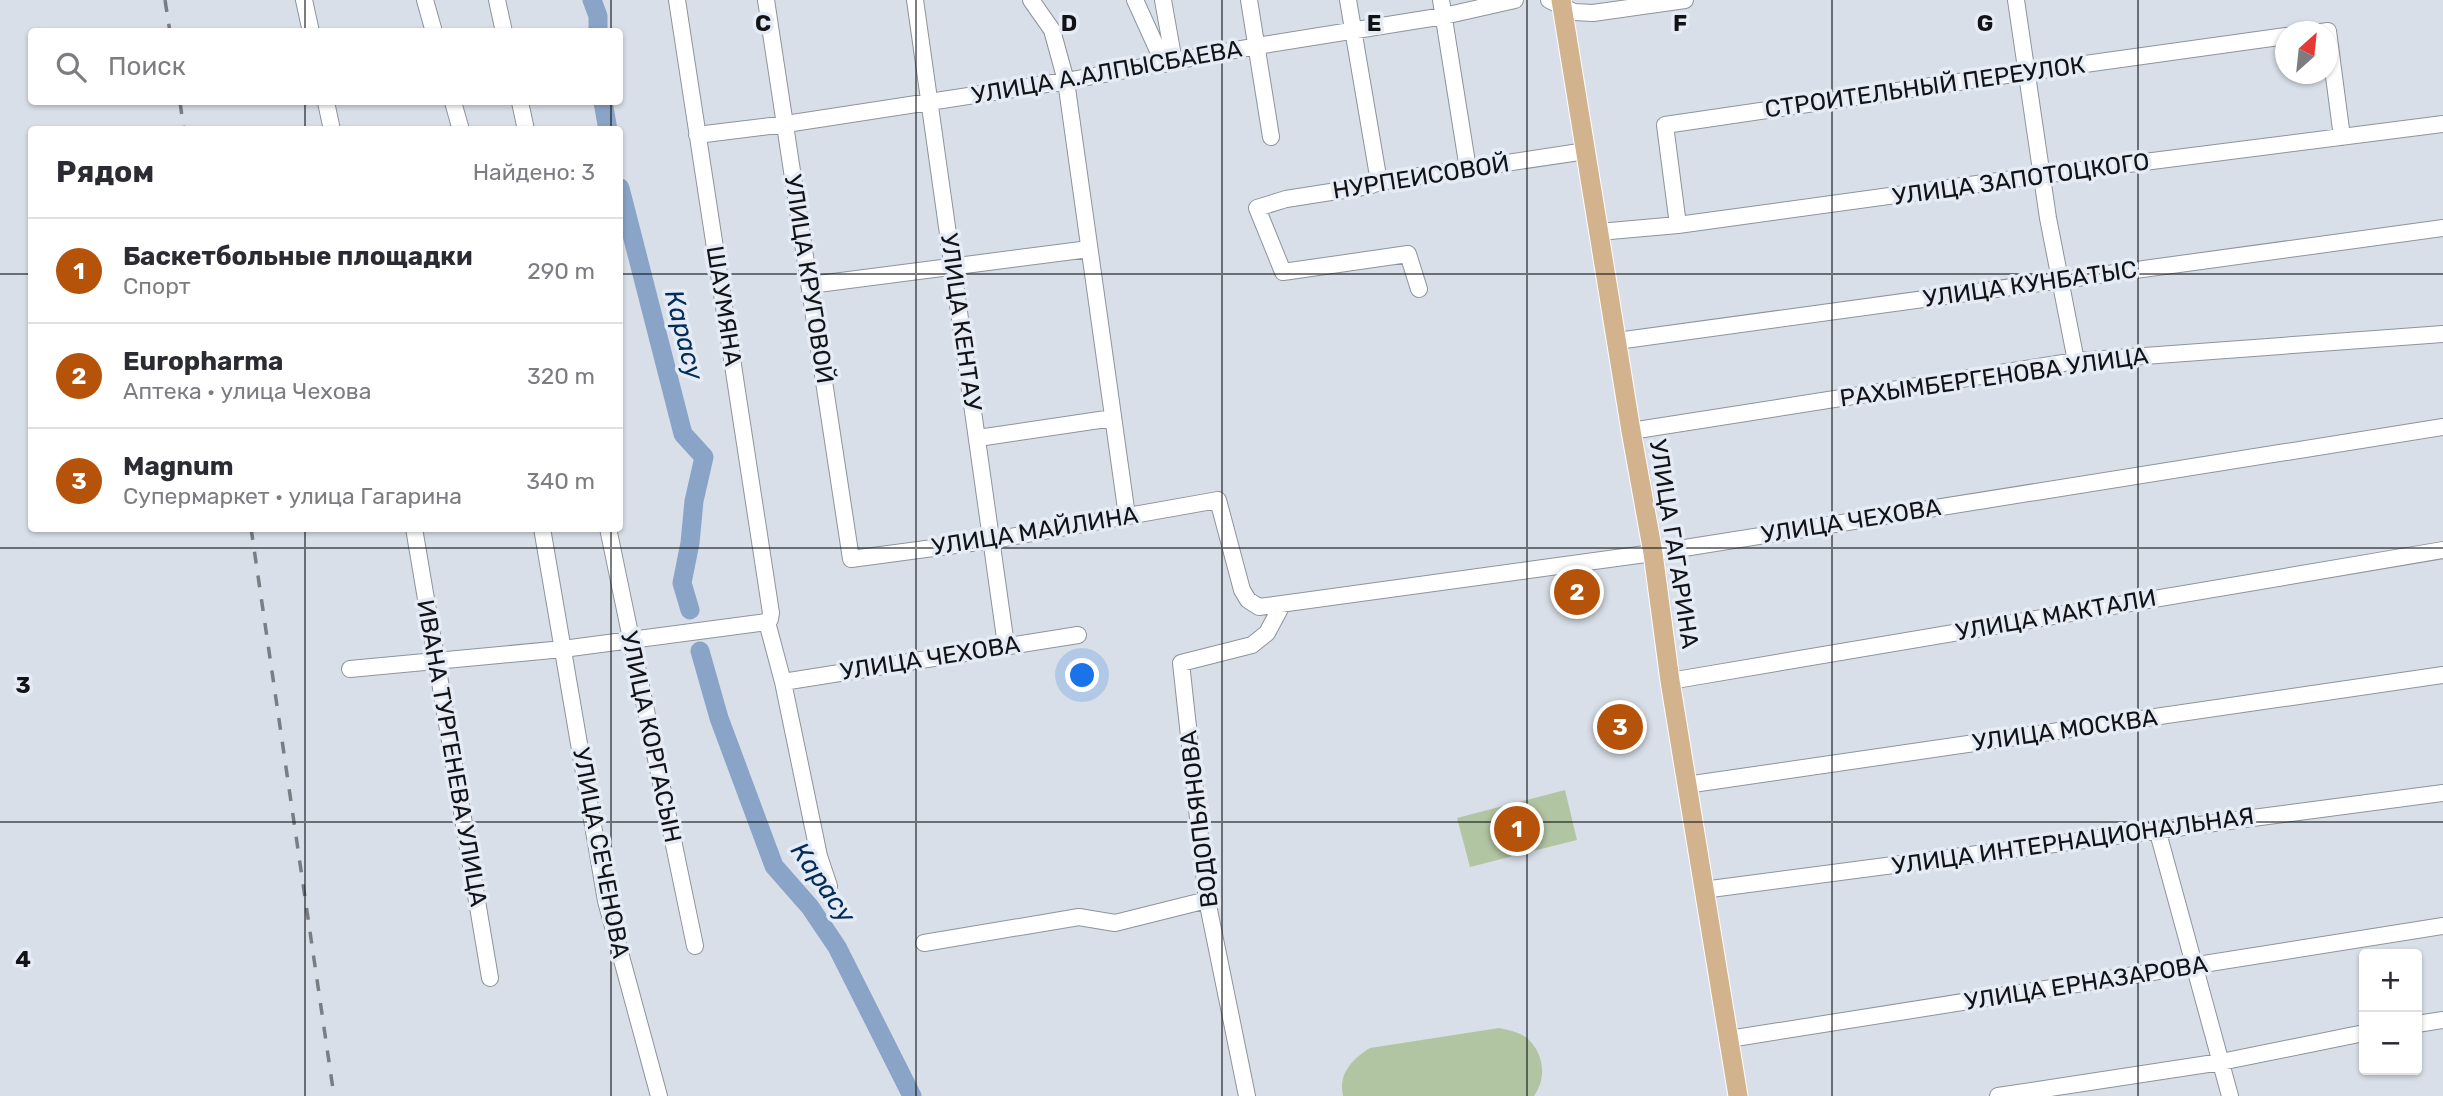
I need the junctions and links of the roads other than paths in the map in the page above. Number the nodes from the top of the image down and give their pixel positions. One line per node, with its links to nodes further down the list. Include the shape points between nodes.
1 (304, 0): 17 (street)
2 (425, 0): 18 (street)
3 (497, 0): 19 (street)
4 (677, 0): 36 (street, ШАУМЯНА)
5 (766, 0): 31 (street, УЛИЦА КРУГОВОЙ)
6 (915, 0): 27 (street, УЛИЦА КЕНТАУ)
7 (1031, 0): 25 (street, via 1052,30)
8 (1135, 0): 23 (street)
9 (1163, 0): 23 (street)
10 (1249, 0): 22 (street)
11 (1348, 0): 20 (street)
12 (1515, 0): 16 (street, УЛИЦА А.АЛПЫСБАЕВА)
13 (1685, 0): 15 (street, via 1593,13 1574,12)
14 (2016, 0): 24 (street)
15 (1558, 2): 39 (main road, УЛИЦА ГАГАРИНА)
16 (1443, 8): 20 (street, УЛИЦА А.АЛПЫСБАЕВА); 40 (street)
17 (310, 28)
18 (433, 28)
19 (503, 28)
20 (1353, 31): 22 (street, УЛИЦА А.АЛПЫСБАЕВА); 42 (street)
21 (2275, 38): 24 (street, СТРОИТЕЛЬНЫЙ ПЕРЕУЛОК)
22 (1257, 46): 23 (street, УЛИЦА А.АЛПЫСБАЕВА); 37 (street)
23 (1169, 63): 25 (street, УЛИЦА А.АЛПЫСБАЕВА)
24 (2027, 72): 41 (street); 43 (street, СТРОИТЕЛЬНЫЙ ПЕРЕУЛОК, via 1665,125)
25 (1066, 81): 27 (street, УЛИЦА А.АЛПЫСБАЕВА); 46 (street)
26 (2335, 84): 38 (street)
27 (930, 102): 31 (street, УЛИЦА А.АЛПЫСБАЕВА); 47 (street, УЛИЦА КЕНТАУ)
28 (327, 105): 33 (street)
29 (454, 105): 34 (street)
30 (521, 105): 35 (street)
31 (786, 124): 36 (street, УЛИЦА А.АЛПЫСБАЕВА); 49 (street, УЛИЦА КРУГОВОЙ)
32 (2443, 124): 38 (street, УЛИЦА ЗАПОТОЦКОГО)
33 (331, 126)
34 (460, 126)
35 (525, 126)
36 (697, 135): 68 (street, ШАУМЯНА)
37 (1270, 137)
38 (2342, 137): 41 (street, УЛИЦА ЗАПОТОЦКОГО)
39 (1586, 151): 40 (street, НУРПЕИСОВОЙ); 45 (main road, УЛИЦА ГАГАРИНА)
40 (1468, 169): 42 (street, НУРПЕИСОВОЙ)
41 (2042, 175): 43 (street, УЛИЦА ЗАПОТОЦКОГО); 48 (street)
42 (1379, 182): 50 (street, НУРПЕИСОВОЙ, via 1257,208 1283,272 1408,254)
43 (1678, 225): 45 (street, УЛИЦА ЗАПОТОЦКОГО)
44 (2443, 228): 48 (street, УЛИЦА КУНБАТЫС)
45 (1599, 232): 52 (main road, УЛИЦА ГАГАРИНА)
46 (1089, 249): 47 (street); 54 (street)
47 (953, 265): 49 (street); 57 (street, УЛИЦА КЕНТАУ)
48 (2061, 279): 52 (street, УЛИЦА КУНБАТЫС); 53 (street)
49 (810, 285): 65 (street, УЛИЦА КРУГОВОЙ)
50 (1419, 289)
51 (2443, 334): 53 (street, РАХЫМБЕРГЕНОВА УЛИЦА)
52 (1617, 341): 56 (main road, УЛИЦА ГАГАРИНА)
53 (2076, 361): 56 (street, РАХЫМБЕРГЕНОВА УЛИЦА)
54 (1113, 418): 57 (street); 58 (street)
55 (2443, 427): 64 (street, УЛИЦА ЧЕХОВА)
56 (1631, 430): 64 (main road, УЛИЦА ГАГАРИНА)
57 (978, 438): 62 (street, УЛИЦА КЕНТАУ)
58 (1127, 516): 62 (street, УЛИЦА МАЙЛИНА); 67 (street, УЛИЦА МАЙЛИНА, via 1218,499 1242,590)
59 (415, 532): 73 (street, ИВАНА ТУРГЕНЕВА УЛИЦА)
60 (543, 532): 72 (street, УЛИЦА СЕЧЕНОВА)
61 (609, 532): 70 (street, УЛИЦА КОРГАСЫН)
62 (993, 540): 65 (street, УЛИЦА МАЙЛИНА); 71 (street, УЛИЦА КЕНТАУ)
63 (2443, 550): 76 (street, УЛИЦА МАКТАЛИ)
64 (1653, 553): 66 (street, УЛИЦА ЧЕХОВА); 76 (main road, УЛИЦА ГАГАРИНА)
65 (851, 559)
66 (1282, 605): 67 (street, УЛИЦА ЧЕХОВА); 83 (street, ВОДОПЬЯНОВА, via 1267,633 1252,645 1181,663)
67 (1259, 607)
68 (769, 618): 70 (street); 77 (street, ШАУМЯНА)
69 (1078, 635): 71 (street, УЛИЦА ЧЕХОВА)
70 (631, 641): 72 (street); 86 (street, УЛИЦА КОРГАСЫН)
71 (1006, 645): 77 (street, УЛИЦА ЧЕХОВА)
72 (564, 649): 73 (street); 94 (street, УЛИЦА СЕЧЕНОВА, via 606,901)
73 (438, 661): 74 (street); 88 (street, ИВАНА ТУРГЕНЕВА УЛИЦА)
74 (350, 669)
75 (2443, 675): 78 (street, УЛИЦА МОСКВА)
76 (1670, 681): 78 (main road, УЛИЦА ГАГАРИНА)
77 (783, 682): 81 (street, ШАУМЯНА)
78 (1686, 785): 82 (main road, УЛИЦА ГАГАРИНА)
79 (2443, 793): 80 (street, УЛИЦА ИНТЕРНАЦИОНАЛЬНАЯ)
80 (2157, 829): 82 (street, УЛИЦА ИНТЕРНАЦИОНАЛЬНАЯ); 87 (street)
81 (829, 886)
82 (1703, 890): 92 (main road, УЛИЦА ГАГАРИНА)
83 (1207, 900): 85 (street, via 1115,923 1079,917); 95 (street, ВОДОПЬЯНОВА)
84 (2443, 926): 87 (street, УЛИЦА ЕРНАЗАРОВА)
85 (924, 943)
86 (695, 946)
87 (2195, 965): 92 (street, УЛИЦА ЕРНАЗАРОВА); 93 (street)
88 (490, 978)
89 (2443, 1020): 90 (street)
90 (2422, 1023)
91 (2359, 1034): 93 (street)
92 (1729, 1039): 96 (main road, УЛИЦА ГАГАРИНА)
93 (2221, 1062): 97 (street); 98 (street)
94 (659, 1096)
95 (1247, 1096)
96 (1738, 1096)
97 (1998, 1096)
98 (2230, 1096)

